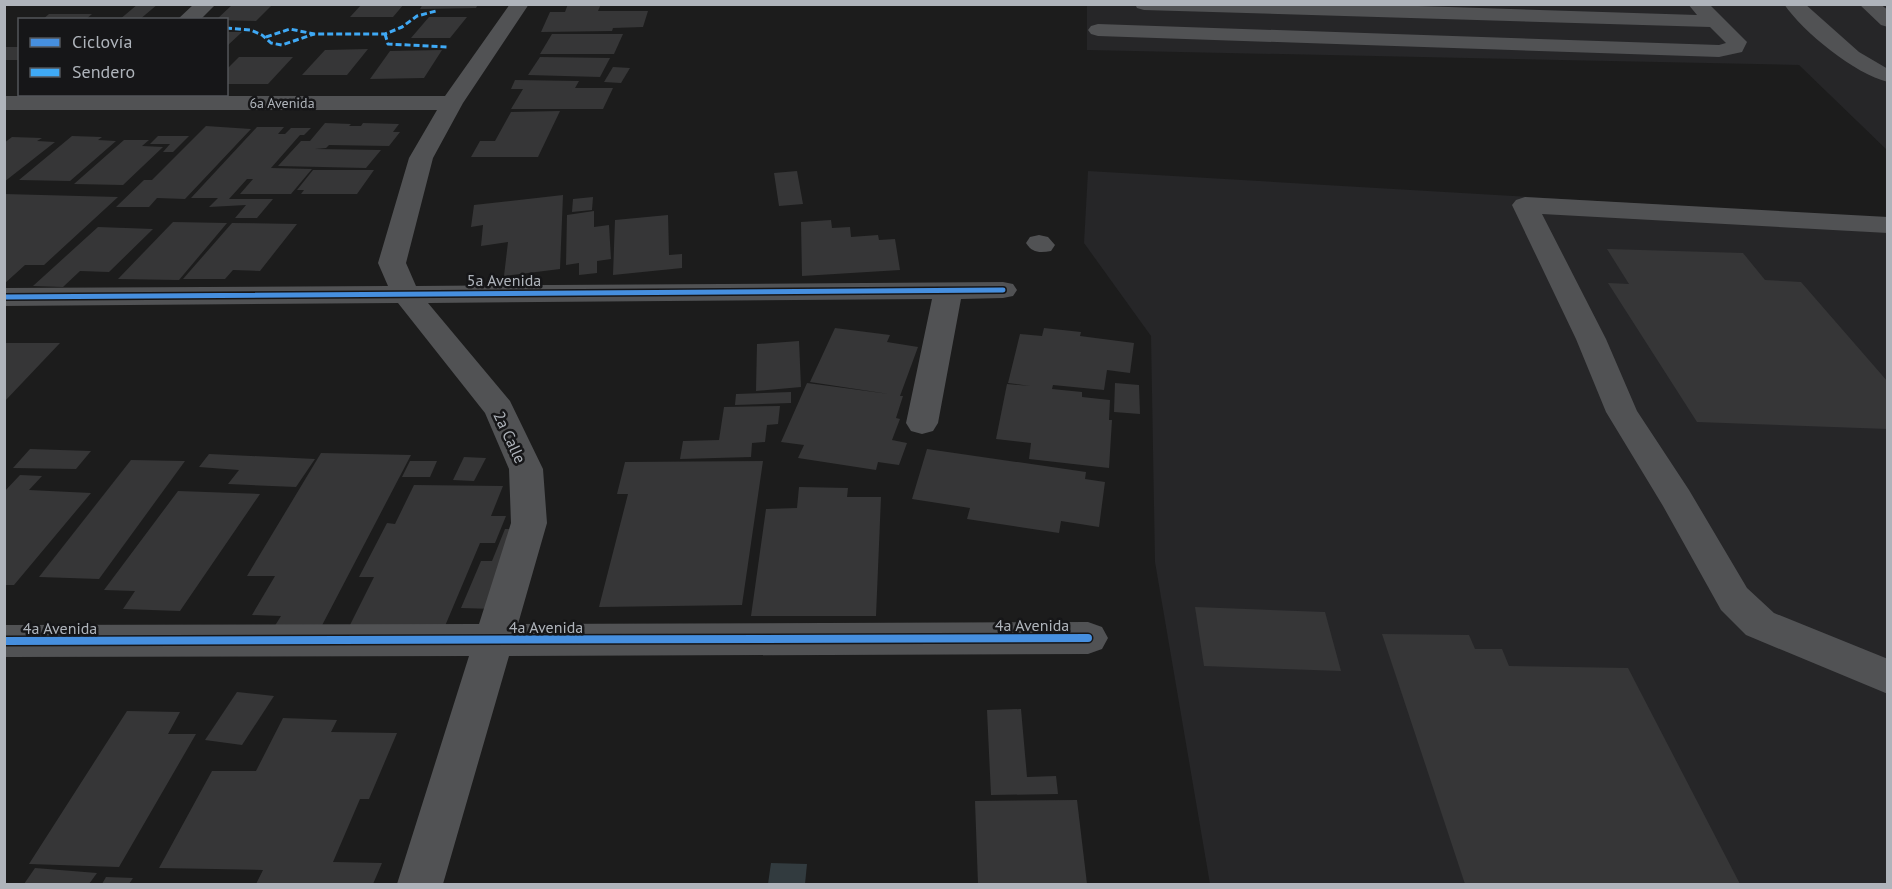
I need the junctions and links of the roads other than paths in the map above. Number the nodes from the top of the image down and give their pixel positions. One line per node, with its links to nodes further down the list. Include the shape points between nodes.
1 (207, 4): 8 (street)
2 (520, 4): 15 (street, 2a Calle)
3 (1144, 4): 7 (street)
4 (1698, 4): 9 (street)
5 (1793, 4): 13 (street, via 1859,64)
6 (1868, 4): 10 (street)
7 (1287, 6): 9 (street); 12 (street)
8 (190, 18)
9 (1713, 21): 12 (street, via 1737,42 1735,48 1719,51)
10 (1887, 21)
11 (1098, 30): 12 (street)
12 (1299, 37)
13 (1887, 76)
14 (4, 103): 15 (street, 6a Avenida)
15 (452, 103): 19 (street, 2a Calle, via 421,158 392,263)
16 (1887, 225): 25 (street, via 1525,206 1591,339 1622,412 1734,599 1760,624)
17 (1003, 290): 18 (street, 5a Avenida)
18 (948, 291): 19 (street, 5a Avenida); 21 (street)
19 (406, 294): 20 (street, 5a Avenida); 23 (street, 2a Calle, via 499,410 526,469 529,523)
20 (4, 297)
21 (922, 423)
22 (1088, 638): 23 (street, 4a Avenida)
23 (492, 640): 24 (street, 4a Avenida); 26 (street, 2a Calle)
24 (4, 641)
25 (1887, 677)
26 (420, 885)

